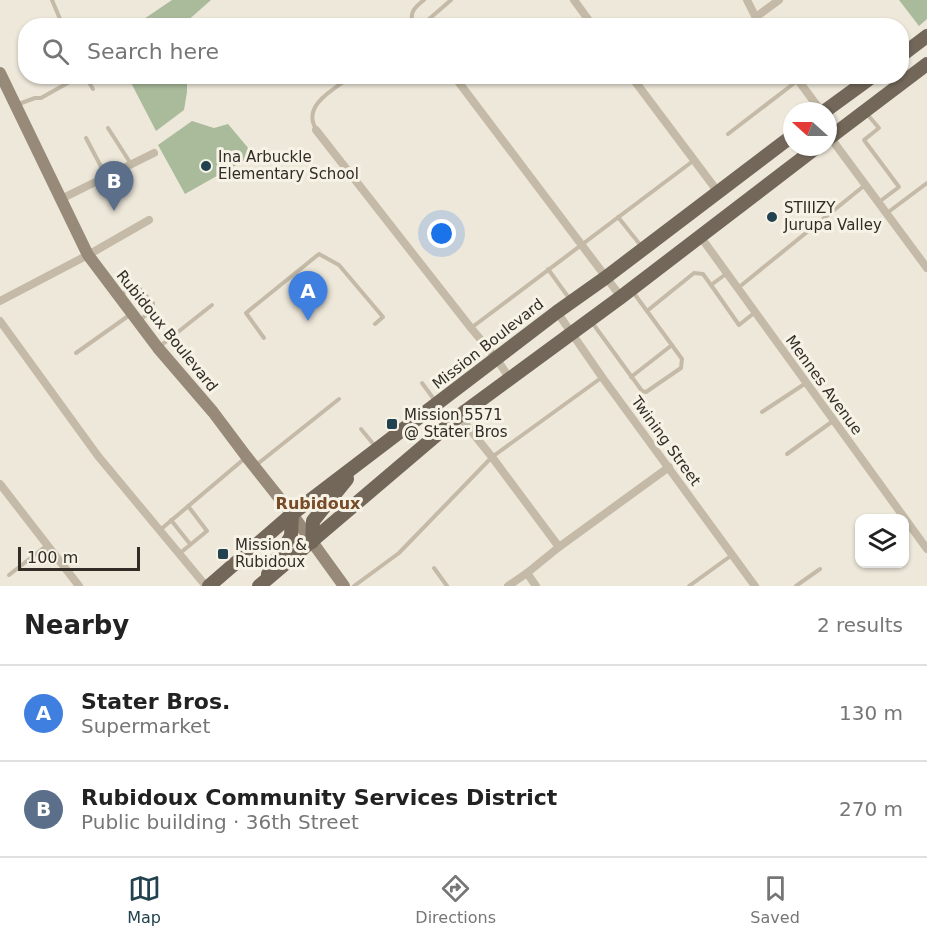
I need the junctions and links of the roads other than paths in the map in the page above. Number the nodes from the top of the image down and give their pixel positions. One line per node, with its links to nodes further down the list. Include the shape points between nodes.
1 (52, 0): 7 (lane)
2 (424, 0): 8 (lane, via 414,8)
3 (451, 0): 9 (lane)
4 (574, 0): 10 (street)
5 (747, 0): 11 (street)
6 (779, 0): 12 (street)
7 (60, 18)
8 (412, 18)
9 (430, 18)
10 (587, 18)
11 (756, 18)
12 (761, 18)
13 (927, 36): 14 (main road)
14 (909, 50)
15 (927, 64): 17 (main road)
16 (0, 73): 30 (main road, Rubidoux Boulevard)
17 (909, 78)
18 (66, 84): 30 (lane, via 41,98)
19 (90, 84): 27 (lane)
20 (341, 84): 33 (lane, via 315,107 312,121)
21 (460, 84): 53 (street)
22 (637, 84): 41 (street)
23 (790, 84): 35 (lane)
24 (800, 84): 28 (street)
25 (862, 84): 29 (main road)
26 (901, 84): 31 (main road)
27 (93, 89)
28 (815, 102)
29 (836, 102)
30 (16, 105): 47 (main road, Rubidoux Boulevard)
31 (865, 111): 34 (main road); 48 (lane, via 879,128 864,140 899,187)
32 (108, 128): 42 (lane)
33 (316, 130): 74 (street)
34 (837, 130)
35 (728, 134)
36 (86, 138): 43 (lane)
37 (783, 143): 46 (main road, Mission Boulevard)
38 (837, 147): 45 (street)
39 (154, 153): 42 (street)
40 (805, 156): 52 (main road)
41 (693, 160): 46 (street); 50 (lane)
42 (131, 164): 43 (street)
43 (106, 177): 47 (street)
44 (927, 183): 49 (lane)
45 (866, 185): 48 (street); 61 (lane)
46 (718, 192): 54 (main road, Mission Boulevard)
47 (61, 198): 55 (main road, Rubidoux Boulevard)
48 (879, 202): 49 (street)
49 (887, 213): 56 (street)
50 (618, 217): 53 (lane); 54 (lane)
51 (149, 220): 55 (street)
52 (700, 236): 58 (street, Mennes Avenue); 62 (main road)
53 (580, 245): 57 (lane); 59 (street)
54 (643, 249): 59 (main road, Mission Boulevard)
55 (88, 255): 63 (main road, Rubidoux Boulevard); 64 (street)
56 (927, 268)
57 (548, 269): 65 (lane); 74 (lane)
58 (727, 274): 60 (lane); 61 (street, Mennes Avenue)
59 (605, 278): 62 (street); 65 (main road, Mission Boulevard)
60 (711, 285): 67 (lane, via 703,274 694,273); 69 (lane, via 739,325)
61 (737, 288): 69 (street, Mennes Avenue)
62 (626, 293): 67 (lane); 71 (main road)
63 (118, 296): 70 (main road, Rubidoux Boulevard); 70 (lane, via 136,286 153,303 153,309)
64 (0, 301)
65 (571, 302): 68 (main road, Mission Boulevard)
66 (212, 305): 78 (lane)
67 (647, 311): 77 (lane)
68 (557, 312): 75 (street, Twining Street); 80 (main road, Mission Boulevard)
69 (755, 313): 85 (street, Mennes Avenue)
70 (135, 317): 78 (main road, Rubidoux Boulevard); 79 (lane)
71 (590, 320): 75 (main road); 82 (lane)
72 (0, 321): 102 (street, via 98,456)
73 (375, 324): 76 (lane, via 383,317 339,265 319,254 246,313)
74 (471, 328): 80 (street)
75 (571, 334): 81 (street, Twining Street); 83 (main road)
76 (264, 338)
77 (672, 345): 82 (lane); 82 (lane, via 682,359 681,368 646,392)
78 (158, 348): 95 (main road, Rubidoux Boulevard)
79 (76, 353)
80 (496, 358): 83 (street); 87 (main road, Mission Boulevard)
81 (602, 377): 94 (lane); 97 (street, Twining Street)
82 (632, 377)
83 (510, 378): 89 (main road)
84 (422, 383): 87 (lane)
85 (806, 383): 88 (lane); 90 (street, Mennes Avenue)
86 (339, 399): 95 (lane)
87 (438, 404): 92 (main road, Mission Boulevard)
88 (762, 412)
89 (459, 416): 94 (street); 103 (main road)
90 (834, 421): 93 (lane); 107 (street, Mennes Avenue)
91 (361, 429): 92 (lane)
92 (377, 449): 96 (main road, Mission Boulevard)
93 (787, 453)
94 (492, 457): 106 (street); 118 (lane, via 399,553)
95 (251, 461): 99 (lane); 100 (main road, Rubidoux Boulevard)
96 (359, 463): 100 (main road, Mission Boulevard); 103 (main road, via 313,522)
97 (669, 467): 106 (street); 109 (street, Twining Street)
98 (0, 484): 105 (street)
99 (188, 506): 101 (lane); 104 (lane, via 207,531)
100 (292, 514): 103 (main road, Rubidoux Boulevard); 114 (main road, via 291,536); 116 (main road, Mission Boulevard)
101 (171, 520): 102 (lane); 104 (lane)
102 (159, 530): 108 (street)
103 (312, 542): 114 (main road); 117 (main road, Rubidoux Boulevard)
104 (190, 544): 108 (lane)
105 (47, 545): 113 (lane); 115 (street)
106 (559, 547): 112 (street)
107 (927, 549)
108 (179, 554): 116 (street)
109 (732, 555): 122 (lane); 123 (street, Twining Street)
110 (434, 568): 119 (lane)
111 (820, 569): 124 (lane)
112 (527, 573): 120 (street); 121 (street)
113 (9, 575)
114 (261, 585)
115 (79, 586)
116 (208, 586)
117 (344, 586)
118 (354, 586)
119 (447, 586)
120 (508, 586)
121 (537, 586)
122 (689, 586)
123 (755, 586)
124 (796, 586)

